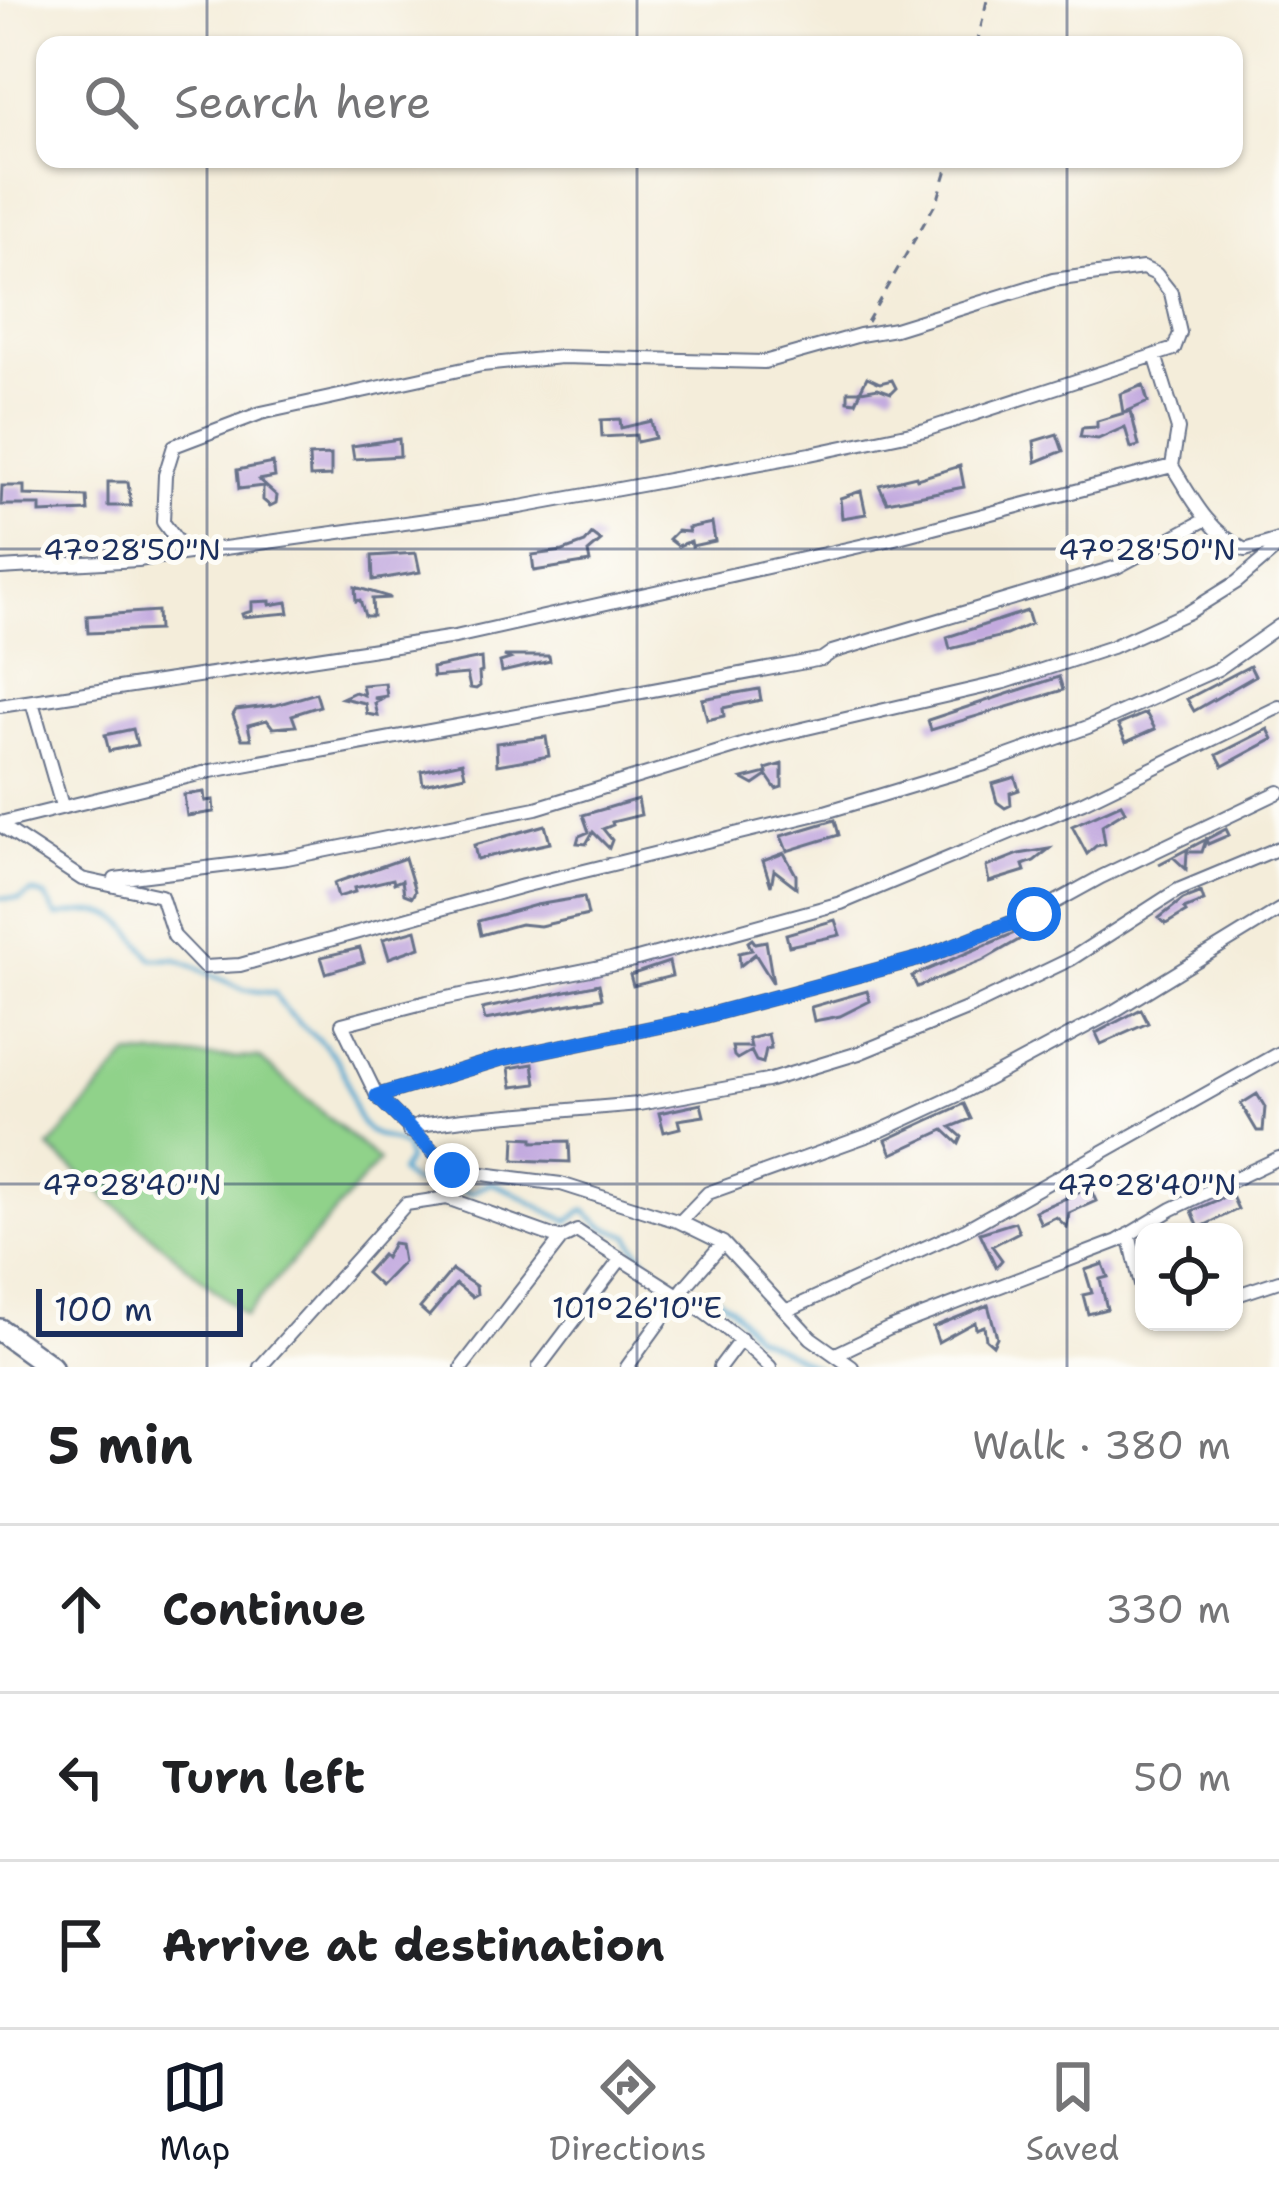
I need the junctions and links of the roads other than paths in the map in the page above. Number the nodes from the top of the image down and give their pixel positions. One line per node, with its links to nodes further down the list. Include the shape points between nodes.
1 (1155, 355): 2 (street, via 1178,429); 5 (street, via 925,430 810,454 520,508); 5 (street, via 1174,349 1180,333 1171,293 1143,268 1053,280 764,362 561,357 482,365 261,413 173,446 163,522)
2 (1172, 466): 3 (street); 8 (street, via 455,637)
3 (1205, 520): 4 (street, via 1245,550); 12 (street, via 1117,567 822,659 211,770)
4 (1279, 543): 15 (street, via 1190,612 1005,682 768,737 536,808 287,858)
5 (186, 553): 6 (street)
6 (0, 568)
7 (1279, 626): 15 (street, via 1218,669 985,764 278,958 204,967 174,936 161,896)
8 (32, 702): 9 (street); 12 (street)
9 (0, 706)
10 (1279, 706): 18 (street, via 1084,802 841,903 630,961 342,1024)
11 (1279, 792): 18 (street, via 1034,914 922,958)
12 (62, 806): 13 (street)
13 (0, 824): 15 (street)
14 (1279, 848): 19 (street, via 1178,890 1071,959 859,1053 766,1081 639,1104)
15 (82, 879)
16 (1279, 910): 21 (street, via 958,1095 708,1192)
17 (1279, 1053): 30 (street, via 966,1229)
18 (377, 1096): 19 (street)
19 (409, 1131): 21 (street, via 452,1170 561,1184)
20 (1279, 1159): 22 (street)
21 (680, 1222): 24 (street)
22 (1129, 1234): 26 (street); 33 (street)
23 (561, 1239): 25 (street, via 577,1231); 35 (street, via 447,1198 406,1204); 36 (street)
24 (723, 1243): 29 (street); 30 (street)
25 (620, 1260): 29 (street); 37 (street)
26 (1135, 1260)
27 (1279, 1281): 28 (street)
28 (1243, 1293)
29 (680, 1294): 32 (street); 38 (street)
30 (788, 1310): 33 (street)
31 (0, 1330): 34 (highway)
32 (741, 1339): 39 (street); 40 (street)
33 (836, 1354): 41 (street)
34 (51, 1367)
35 (260, 1367)
36 (462, 1367)
37 (539, 1367)
38 (627, 1367)
39 (721, 1367)
40 (770, 1367)
41 (852, 1367)

